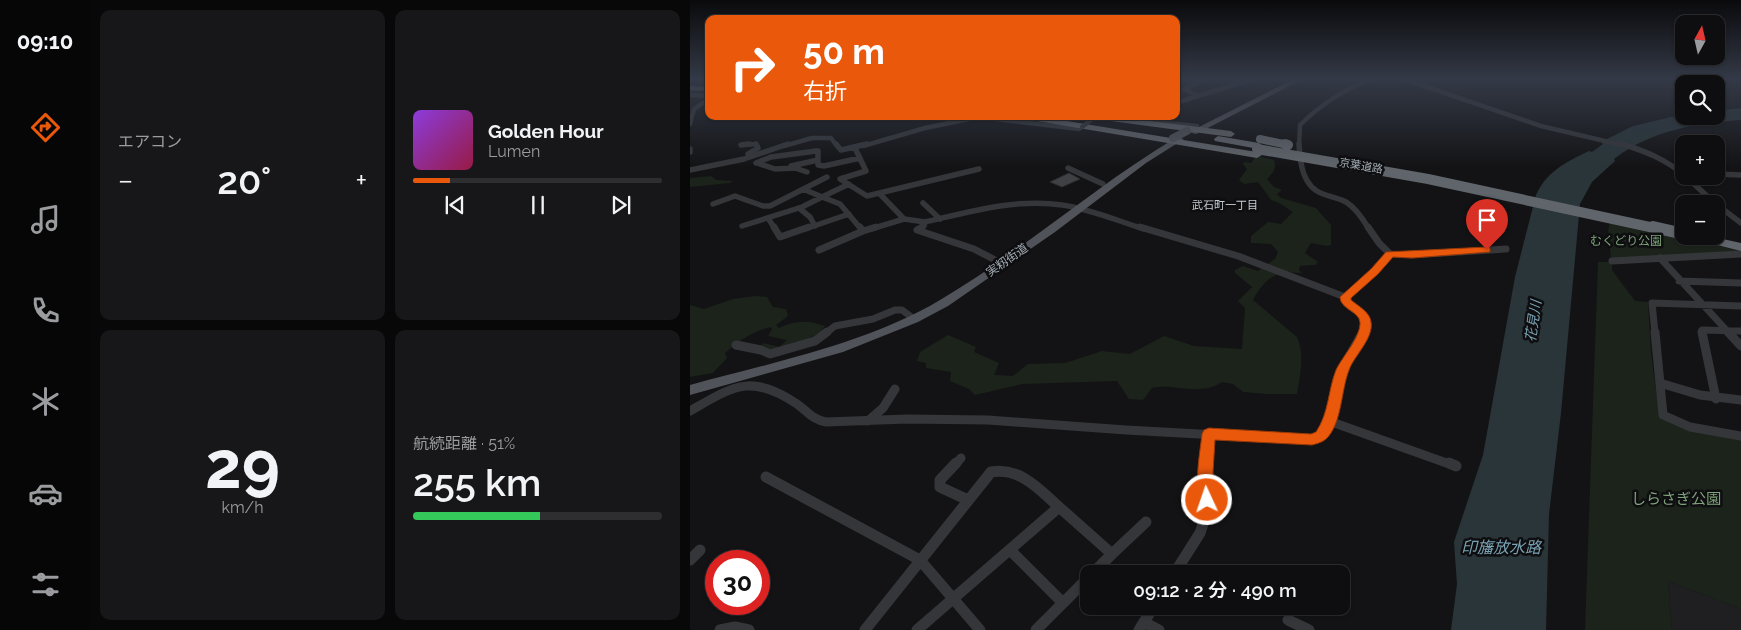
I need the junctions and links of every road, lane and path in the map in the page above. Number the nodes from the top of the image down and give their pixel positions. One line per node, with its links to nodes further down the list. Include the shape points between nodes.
1 (695, 108): 14 (street)
2 (1235, 108): 15 (main road, 実籾街道)
3 (1238, 108): 15 (main road, 実籾街道)
4 (1320, 108): 63 (street, via 1300,125 1300,165 1314,190 1352,206 1378,243)
5 (1490, 108): 26 (street, via 1545,127 1635,149)
6 (964, 120): 19 (street, bridge)
7 (1004, 120): 11 (street, bridge, via 1079,129)
8 (1046, 120): 16 (highway)
9 (1064, 120): 18 (highway, 京葉道路)
10 (1082, 120): 18 (highway, 京葉道路)
11 (1091, 120)
12 (1121, 120): 15 (highway)
13 (1158, 120): 15 (street)
14 (690, 124)
15 (1194, 129): 16 (main road, 実籾街道); 18 (highway)
16 (1174, 140): 18 (highway); 34 (main road, 実籾街道); 44 (main road, 実籾街道)
17 (741, 145): 27 (street, via 752,143 758,148 751,153)
18 (1258, 147): 37 (highway, 京葉道路, bridge)
19 (854, 148): 20 (street); 21 (street, via 841,150 831,138 820,137)
20 (860, 158): 22 (street, via 824,166 818,165); 32 (street, via 866,171)
21 (746, 159): 23 (street); 27 (street)
22 (818, 160): 23 (street, via 816,151 771,157); 25 (street)
23 (756, 163): 25 (street)
24 (1068, 168): 34 (street)
25 (787, 169): 29 (street)
26 (1675, 169)
27 (690, 170)
28 (979, 170): 38 (street)
29 (807, 172)
30 (1725, 174): 31 (street)
31 (1741, 175)
32 (840, 179): 33 (street); 36 (street, via 825,177)
33 (849, 184): 38 (street, via 865,196); 40 (street)
34 (1103, 184): 44 (main road, 実籾街道)
35 (1695, 185): 39 (street)
36 (803, 189): 40 (street); 42 (street, via 767,206 735,196)
37 (1494, 191): 54 (highway, 京葉道路, bridge); 56 (highway, 京葉道路, bridge)
38 (880, 194): 48 (street)
39 (1706, 195)
40 (822, 197): 43 (street); 46 (street, via 840,204)
41 (923, 203): 49 (street)
42 (713, 204)
43 (799, 208): 47 (street); 53 (street)
44 (1075, 208): 49 (street, via 1043,203 989,207); 66 (main road, 実籾街道); 70 (street, via 1238,256); 73 (main road, 実籾街道, via 944,303)
45 (1725, 211): 51 (street)
46 (849, 214): 53 (street); 55 (street)
47 (768, 218): 52 (street); 53 (street, via 780,238)
48 (904, 219): 50 (street); 55 (street)
49 (940, 219): 50 (street)
50 (925, 222): 66 (street, via 917,230 974,249)
51 (1741, 223)
52 (742, 226)
53 (815, 226)
54 (1675, 228)
55 (863, 231): 62 (street)
56 (1675, 232)
57 (1725, 239): 58 (highway)
58 (1741, 243)
59 (1725, 244): 60 (highway)
60 (1741, 248)
61 (1506, 249): 63 (street)
62 (819, 250)
63 (1390, 254): 70 (street)
64 (1741, 254): 65 (street)
65 (1660, 258): 67 (street); 68 (street)
66 (995, 260): 73 (main road, 実籾街道)
67 (1612, 261)
68 (1679, 281): 69 (street); 71 (street)
69 (1741, 283)
70 (1345, 297): 86 (street, via 1345,301 1364,316 1366,323 1342,370)
71 (1701, 304): 72 (street); 74 (street); 79 (street, via 1652,303)
72 (1741, 306)
73 (911, 317): 76 (street, via 902,310 895,310 874,319 835,326 815,341 770,354); 78 (main road, 実籾街道); 81 (main road, 実籾街道, via 838,349)
74 (1726, 331): 75 (street); 77 (street); 82 (street, via 1702,330)
75 (1741, 331)
76 (736, 345)
77 (1741, 346)
78 (690, 383)
79 (1660, 383): 82 (street); 88 (street, via 1663,415 1695,428)
80 (895, 388): 85 (street, via 884,406)
81 (690, 390)
82 (1716, 398): 83 (street)
83 (1741, 400)
84 (690, 411): 85 (street, via 728,390 759,384 776,391 816,420)
85 (868, 421): 87 (street, via 1029,422)
86 (1329, 421): 87 (street, via 1321,436 1312,440); 90 (street)
87 (1209, 434): 101 (street, via 1205,519)
88 (1741, 436)
89 (955, 461): 92 (street, via 940,480 940,487)
90 (1456, 466)
91 (766, 477): 99 (street)
92 (968, 500): 93 (street, via 991,472 1000,469 1027,479); 99 (street)
93 (1059, 507): 96 (street); 97 (street)
94 (1139, 525): 97 (street)
95 (690, 550): 98 (street, via 700,550)
96 (1010, 550): 103 (street); 104 (street)
97 (1112, 554): 100 (street)
98 (690, 560)
99 (920, 560): 103 (street); 110 (street)
100 (1101, 565)
101 (1180, 565)
102 (1080, 586): 104 (street)
103 (955, 598): 111 (street); 112 (street)
104 (1063, 604): 113 (street)
105 (1149, 615): 107 (street)
106 (1288, 620): 115 (street)
107 (1142, 626): 114 (street)
108 (720, 630): 109 (street, via 742,627)
109 (749, 630)
110 (865, 630)
111 (917, 630)
112 (980, 630)
113 (1036, 630)
114 (1159, 630)
115 (1308, 630)

